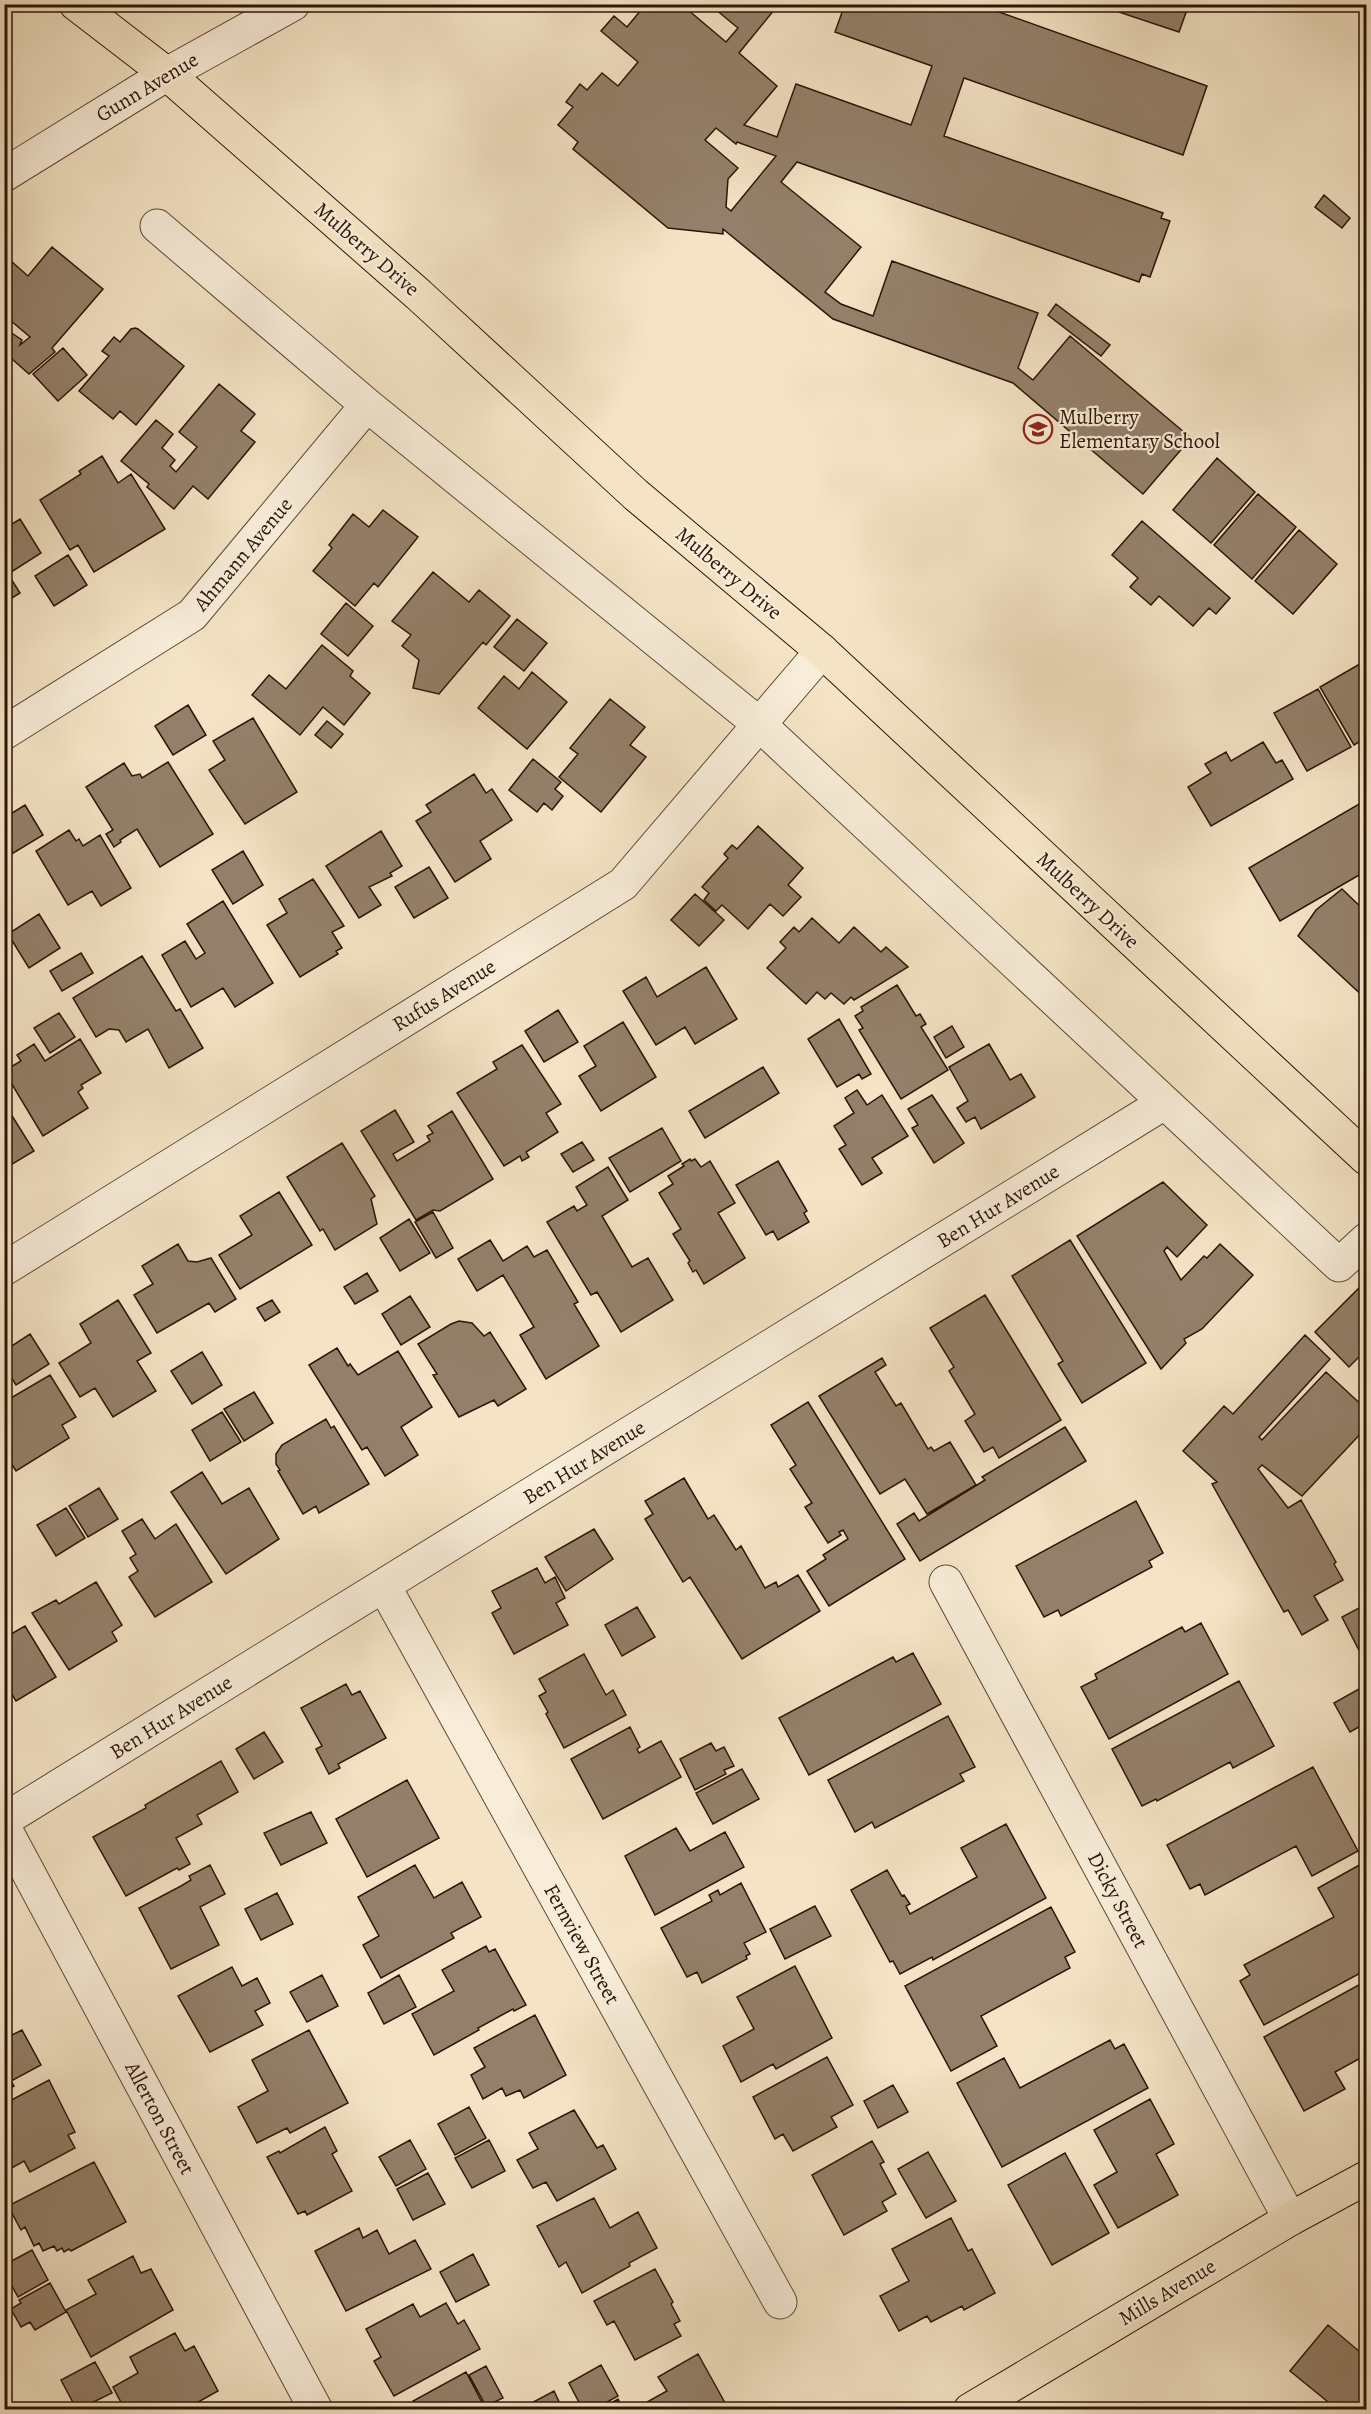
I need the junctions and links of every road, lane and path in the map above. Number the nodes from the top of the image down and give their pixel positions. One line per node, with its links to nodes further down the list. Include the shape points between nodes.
1 (76, 4): 3 (main road, Mulberry Drive)
2 (293, 4): 3 (street, Gunn Avenue)
3 (167, 74): 4 (street, Gunn Avenue); 7 (main road, Mulberry Drive, via 419,295 636,495)
4 (4, 175)
5 (157, 226): 6 (street)
6 (367, 405): 8 (street); 9 (street, Ahmann Avenue, via 192,615)
7 (822, 651): 8 (street, Rufus Avenue); 11 (main road, Mulberry Drive)
8 (759, 724): 10 (street); 13 (street, Rufus Avenue, via 623,884)
9 (4, 733)
10 (1164, 1103): 12 (street, via 1340,1265); 15 (street, Ben Hur Avenue)
11 (1366, 1158)
12 (1366, 1240)
13 (4, 1269)
14 (946, 1582): 19 (street, Dicky Street)
15 (384, 1586): 16 (street, Ben Hur Avenue); 20 (street, Fernview Street)
16 (4, 1820)
17 (4, 1827): 21 (street, Allerton Street)
18 (1366, 2178): 19 (main road, Mills Avenue)
19 (1290, 2218): 22 (main road, Mills Avenue)
20 (780, 2302)
21 (316, 2409)
22 (970, 2409)

